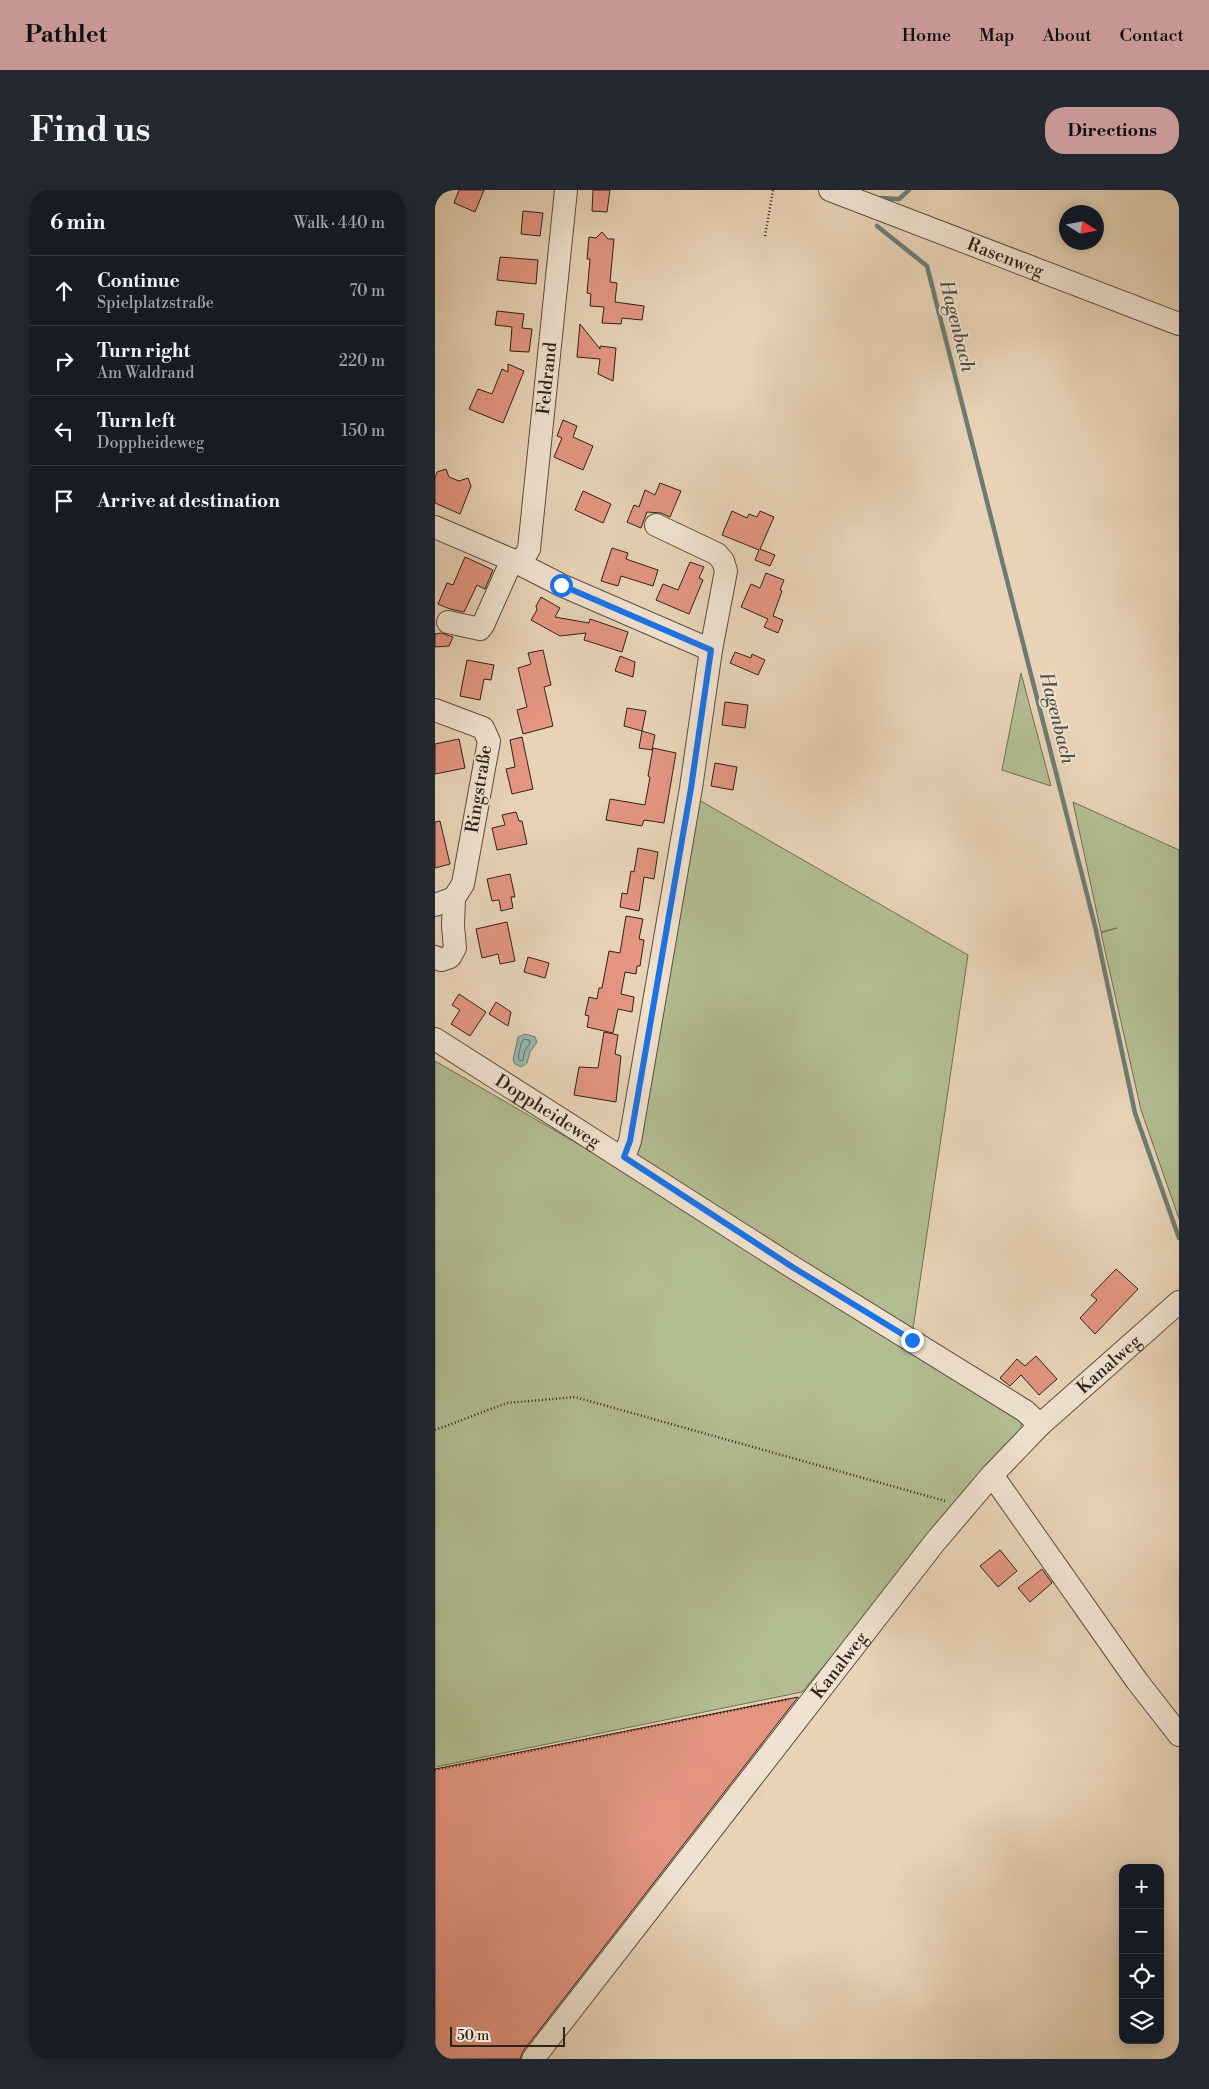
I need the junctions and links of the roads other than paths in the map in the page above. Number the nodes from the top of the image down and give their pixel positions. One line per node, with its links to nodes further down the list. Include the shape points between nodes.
1 (566, 190): 6 (street, Feldrand, via 529,549)
2 (839, 194): 3 (street, Rasenweg)
3 (1179, 324)
4 (656, 525): 8 (street, via 717,554 723,561 726,571)
5 (435, 527): 6 (street)
6 (517, 562): 7 (street, Feldrand, via 480,628); 8 (street, via 561,585)
7 (448, 622)
8 (711, 650): 13 (street, via 691,788 630,1141)
9 (435, 710): 10 (street, Ringstraße, via 483,728 489,741 463,884)
10 (445, 902): 11 (street, Ringstraße, via 453,926 455,948 451,957 441,960)
11 (435, 957)
12 (435, 1039): 13 (street, Doppheideweg)
13 (624, 1157): 15 (street, Doppheideweg, via 794,1268 1025,1411)
14 (1179, 1302): 15 (street, Kanalweg)
15 (1040, 1425): 16 (street, Kanalweg)
16 (992, 1475): 17 (street, via 1137,1681); 18 (street, Kanalweg, via 817,1693)
17 (1179, 1735)
18 (533, 2059)

